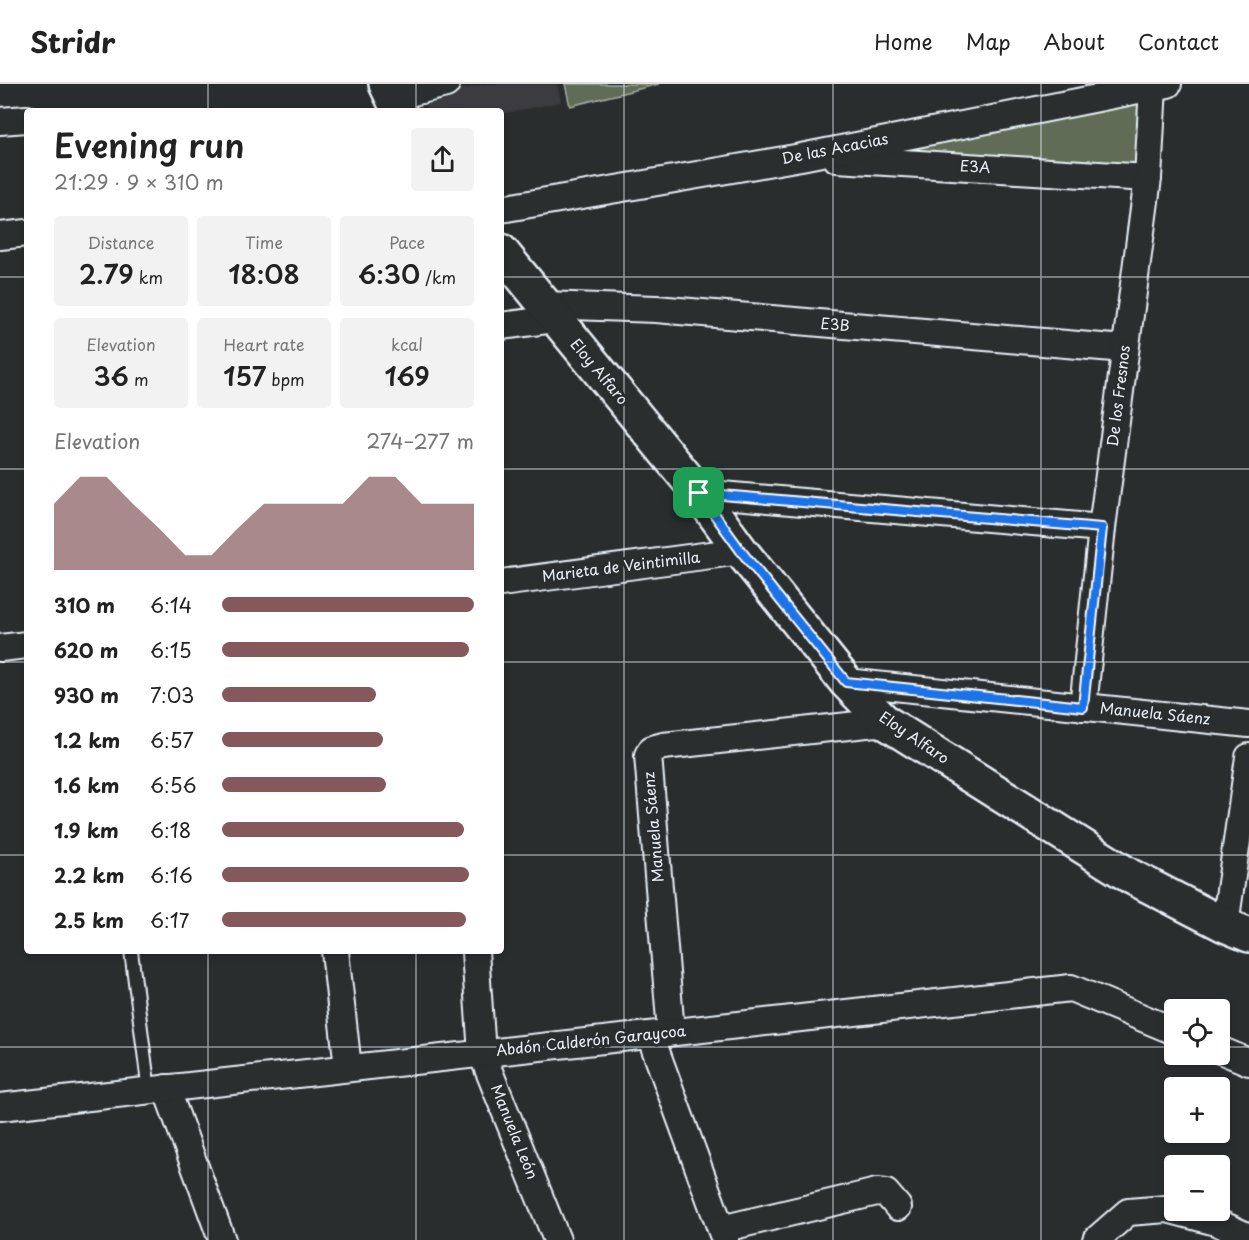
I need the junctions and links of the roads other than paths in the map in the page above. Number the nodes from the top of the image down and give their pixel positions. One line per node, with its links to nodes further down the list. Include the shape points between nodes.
1 (446, 84): 3 (street)
2 (1161, 85): 6 (street, De las Acacias); 7 (street, De los Fresnos)
3 (393, 97)
4 (24, 119): 5 (street)
5 (0, 122)
6 (801, 157): 7 (street, E3A); 8 (street, De las Acacias)
7 (1148, 178): 14 (street, De los Fresnos)
8 (504, 208)
9 (24, 233): 10 (street)
10 (0, 236)
11 (504, 255): 12 (street, Eloy Alfaro)
12 (550, 312): 13 (street, E3B); 14 (street, E3B, via 656,309); 15 (street, Eloy Alfaro)
13 (504, 325)
14 (1125, 349): 16 (street, De los Fresnos)
15 (699, 493): 16 (street); 17 (street, Eloy Alfaro)
16 (1102, 528): 22 (street, De los Fresnos)
17 (741, 551): 18 (street, Marieta de Veintimilla); 21 (street, Eloy Alfaro)
18 (504, 583)
19 (24, 645): 20 (street)
20 (0, 648)
21 (846, 682): 22 (street, Manuela Sáenz); 23 (street, Eloy Alfaro)
22 (1083, 707): 24 (street, Manuela Sáenz)
23 (885, 722): 27 (street, Eloy Alfaro, via 1130,876); 32 (street, Manuela Sáenz, via 652,749 648,755)
24 (1249, 724)
25 (1249, 757): 26 (street)
26 (1245, 820): 27 (street)
27 (1237, 930)
28 (132, 954): 37 (lane)
29 (335, 954): 36 (street)
30 (475, 954): 33 (street, Manuela León)
31 (1164, 1027): 32 (street, Abdón Calderón Garaycoa, via 1071,988)
32 (660, 1034): 33 (street, Abdón Calderón Garaycoa); 41 (street, Manuela Sáenz)
33 (482, 1054): 36 (street, Abdón Calderón Garaycoa); 44 (street, Manuela León)
34 (1230, 1054): 35 (street)
35 (1249, 1062)
36 (348, 1068): 37 (street, Abdón Calderón Garaycoa)
37 (158, 1090): 38 (street, Abdón Calderón Garaycoa); 43 (street)
38 (0, 1107)
39 (898, 1207): 41 (street, via 886,1193 877,1192)
40 (1219, 1231): 42 (street); 45 (street, via 1167,1209 1128,1212)
41 (723, 1234)
42 (1249, 1237)
43 (222, 1240)
44 (557, 1240)
45 (1096, 1240)

